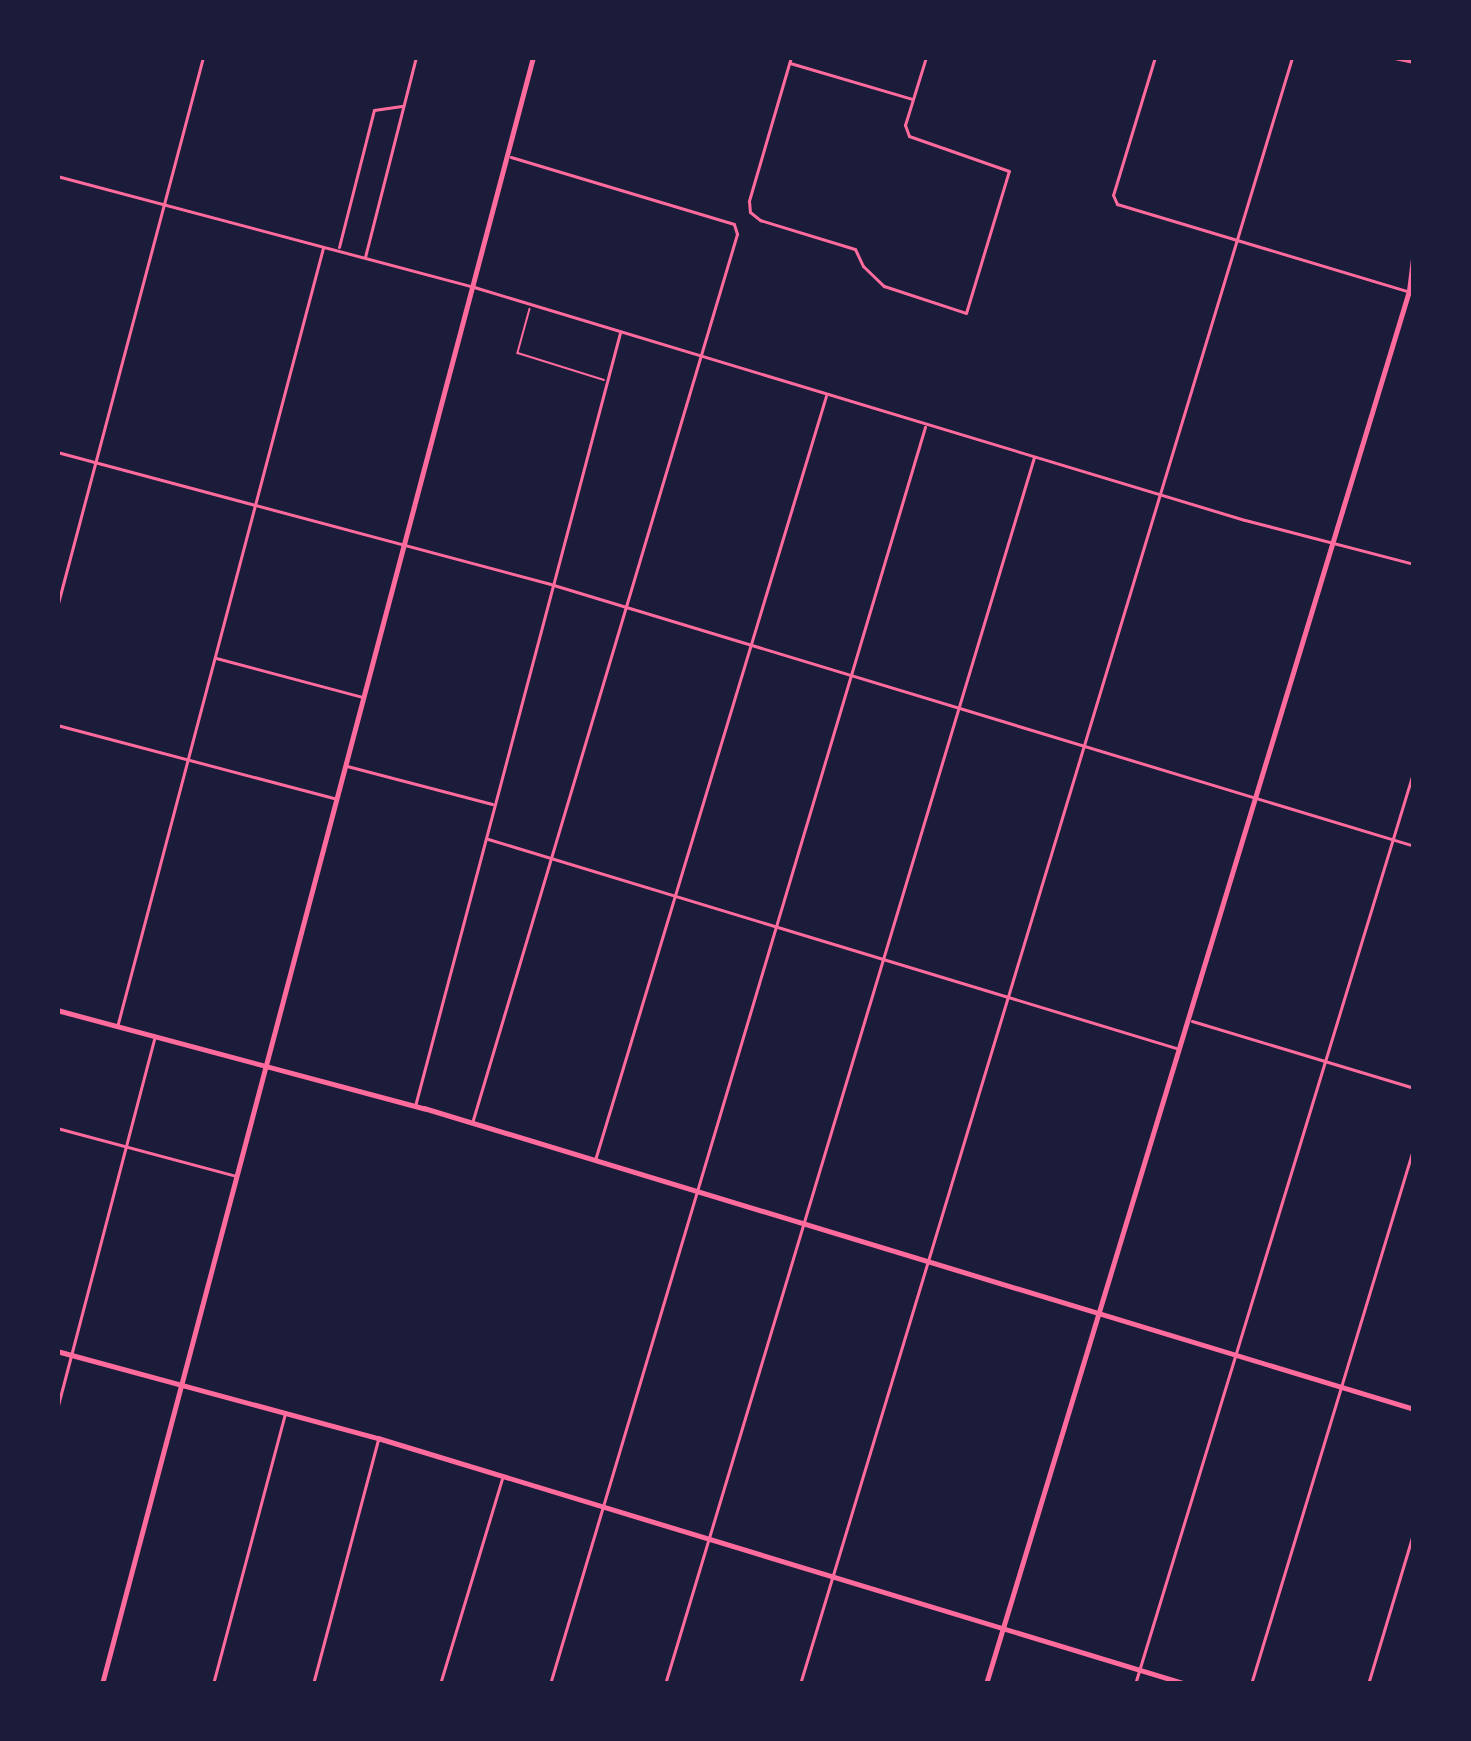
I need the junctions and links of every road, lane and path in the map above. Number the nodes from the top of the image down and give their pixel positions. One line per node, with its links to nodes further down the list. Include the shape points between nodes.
1 (203, 57): 14 (street)
2 (416, 57): 11 (street)
3 (533, 57): 12 (main road)
4 (926, 57): 10 (street)
5 (1155, 57): 15 (street, via 1114,201)
6 (1292, 57): 15 (street)
7 (1395, 57): 9 (main road)
8 (791, 60): 10 (street); 10 (street, via 750,212 855,249 891,290 966,313 1009,171 909,136)
9 (1414, 61)
10 (914, 100)
11 (404, 106): 17 (street, via 374,110); 19 (street)
12 (509, 156): 21 (main road); 25 (street, via 734,224)
13 (57, 176): 14 (street)
14 (164, 205): 16 (street); 31 (street)
15 (1237, 240): 22 (street); 32 (street)
16 (323, 246): 17 (street); 33 (street)
17 (339, 250): 19 (street)
18 (1414, 253): 22 (main road)
19 (365, 257): 21 (street)
20 (1414, 284): 22 (main road)
21 (474, 287): 23 (street); 34 (main road)
22 (1409, 291): 35 (main road)
23 (532, 304): 24 (street); 26 (lane, via 518,353)
24 (621, 331): 25 (street); 26 (street)
25 (701, 356): 27 (street); 38 (street)
26 (608, 381): 37 (street)
27 (826, 394): 28 (street); 40 (street)
28 (926, 424): 30 (street); 42 (street)
29 (57, 452): 31 (street)
30 (1034, 457): 32 (street); 44 (street)
31 (96, 462): 33 (street); 39 (street)
32 (1160, 495): 35 (street); 46 (street)
33 (256, 505): 34 (street); 41 (street)
34 (405, 545): 37 (street); 43 (main road)
35 (1332, 545): 36 (street); 50 (main road)
36 (1414, 564)
37 (553, 585): 38 (street); 53 (street)
38 (626, 606): 40 (street); 58 (street)
39 (57, 607)
40 (751, 644): 42 (street); 59 (street)
41 (216, 658): 43 (street); 47 (street)
42 (852, 675): 44 (street); 60 (street)
43 (365, 697): 48 (main road)
44 (959, 707): 46 (street); 61 (street)
45 (57, 724): 47 (street)
46 (1084, 746): 50 (street); 62 (street)
47 (189, 760): 51 (street); 65 (street)
48 (346, 766): 51 (main road); 53 (street)
49 (1414, 770): 52 (street)
50 (1254, 798): 56 (street); 64 (main road)
51 (338, 799): 69 (main road)
52 (1404, 803): 54 (lane); 56 (street)
53 (494, 805): 55 (street)
54 (1414, 806)
55 (486, 839): 58 (street); 71 (street)
56 (1393, 840): 57 (street); 68 (street)
57 (1414, 846)
58 (552, 859): 59 (street); 72 (street)
59 (676, 896): 60 (street); 76 (street)
60 (778, 927): 61 (street); 78 (street)
61 (883, 959): 62 (street); 79 (street)
62 (1008, 997): 67 (street); 80 (street)
63 (57, 1010): 65 (main road)
64 (1189, 1020): 67 (main road); 68 (street)
65 (118, 1027): 66 (main road)
66 (155, 1036): 69 (main road); 74 (street)
67 (1180, 1049): 81 (main road)
68 (1325, 1061): 70 (street); 84 (street)
69 (265, 1068): 71 (main road); 77 (main road)
70 (1414, 1088)
71 (416, 1106): 72 (main road)
72 (472, 1123): 76 (main road)
73 (57, 1128): 74 (street)
74 (128, 1147): 77 (street); 83 (street)
75 (1414, 1147): 86 (street)
76 (595, 1160): 78 (main road)
77 (238, 1176): 85 (main road)
78 (698, 1191): 79 (main road); 92 (street)
79 (801, 1223): 80 (main road); 94 (street)
80 (928, 1262): 81 (main road); 95 (street)
81 (1097, 1315): 84 (main road); 96 (main road)
82 (57, 1351): 83 (main road)
83 (71, 1355): 85 (main road); 87 (street)
84 (1235, 1355): 86 (main road); 97 (street)
85 (182, 1384): 89 (main road); 98 (main road)
86 (1340, 1387): 88 (main road); 108 (street)
87 (57, 1409)
88 (1414, 1409)
89 (285, 1412): 90 (main road); 99 (street)
90 (378, 1438): 91 (main road); 100 (street)
91 (502, 1476): 92 (main road); 101 (street)
92 (602, 1506): 94 (main road); 102 (street)
93 (1414, 1532): 109 (street)
94 (709, 1539): 95 (main road); 103 (street)
95 (832, 1576): 96 (main road); 104 (street)
96 (1003, 1629): 97 (main road); 105 (main road)
97 (1139, 1670): 106 (street); 107 (main road)
98 (102, 1684)
99 (213, 1684)
100 (313, 1684)
101 (440, 1684)
102 (550, 1684)
103 (665, 1684)
104 (800, 1684)
105 (986, 1684)
106 (1135, 1684)
107 (1186, 1684)
108 (1251, 1684)
109 (1368, 1684)

